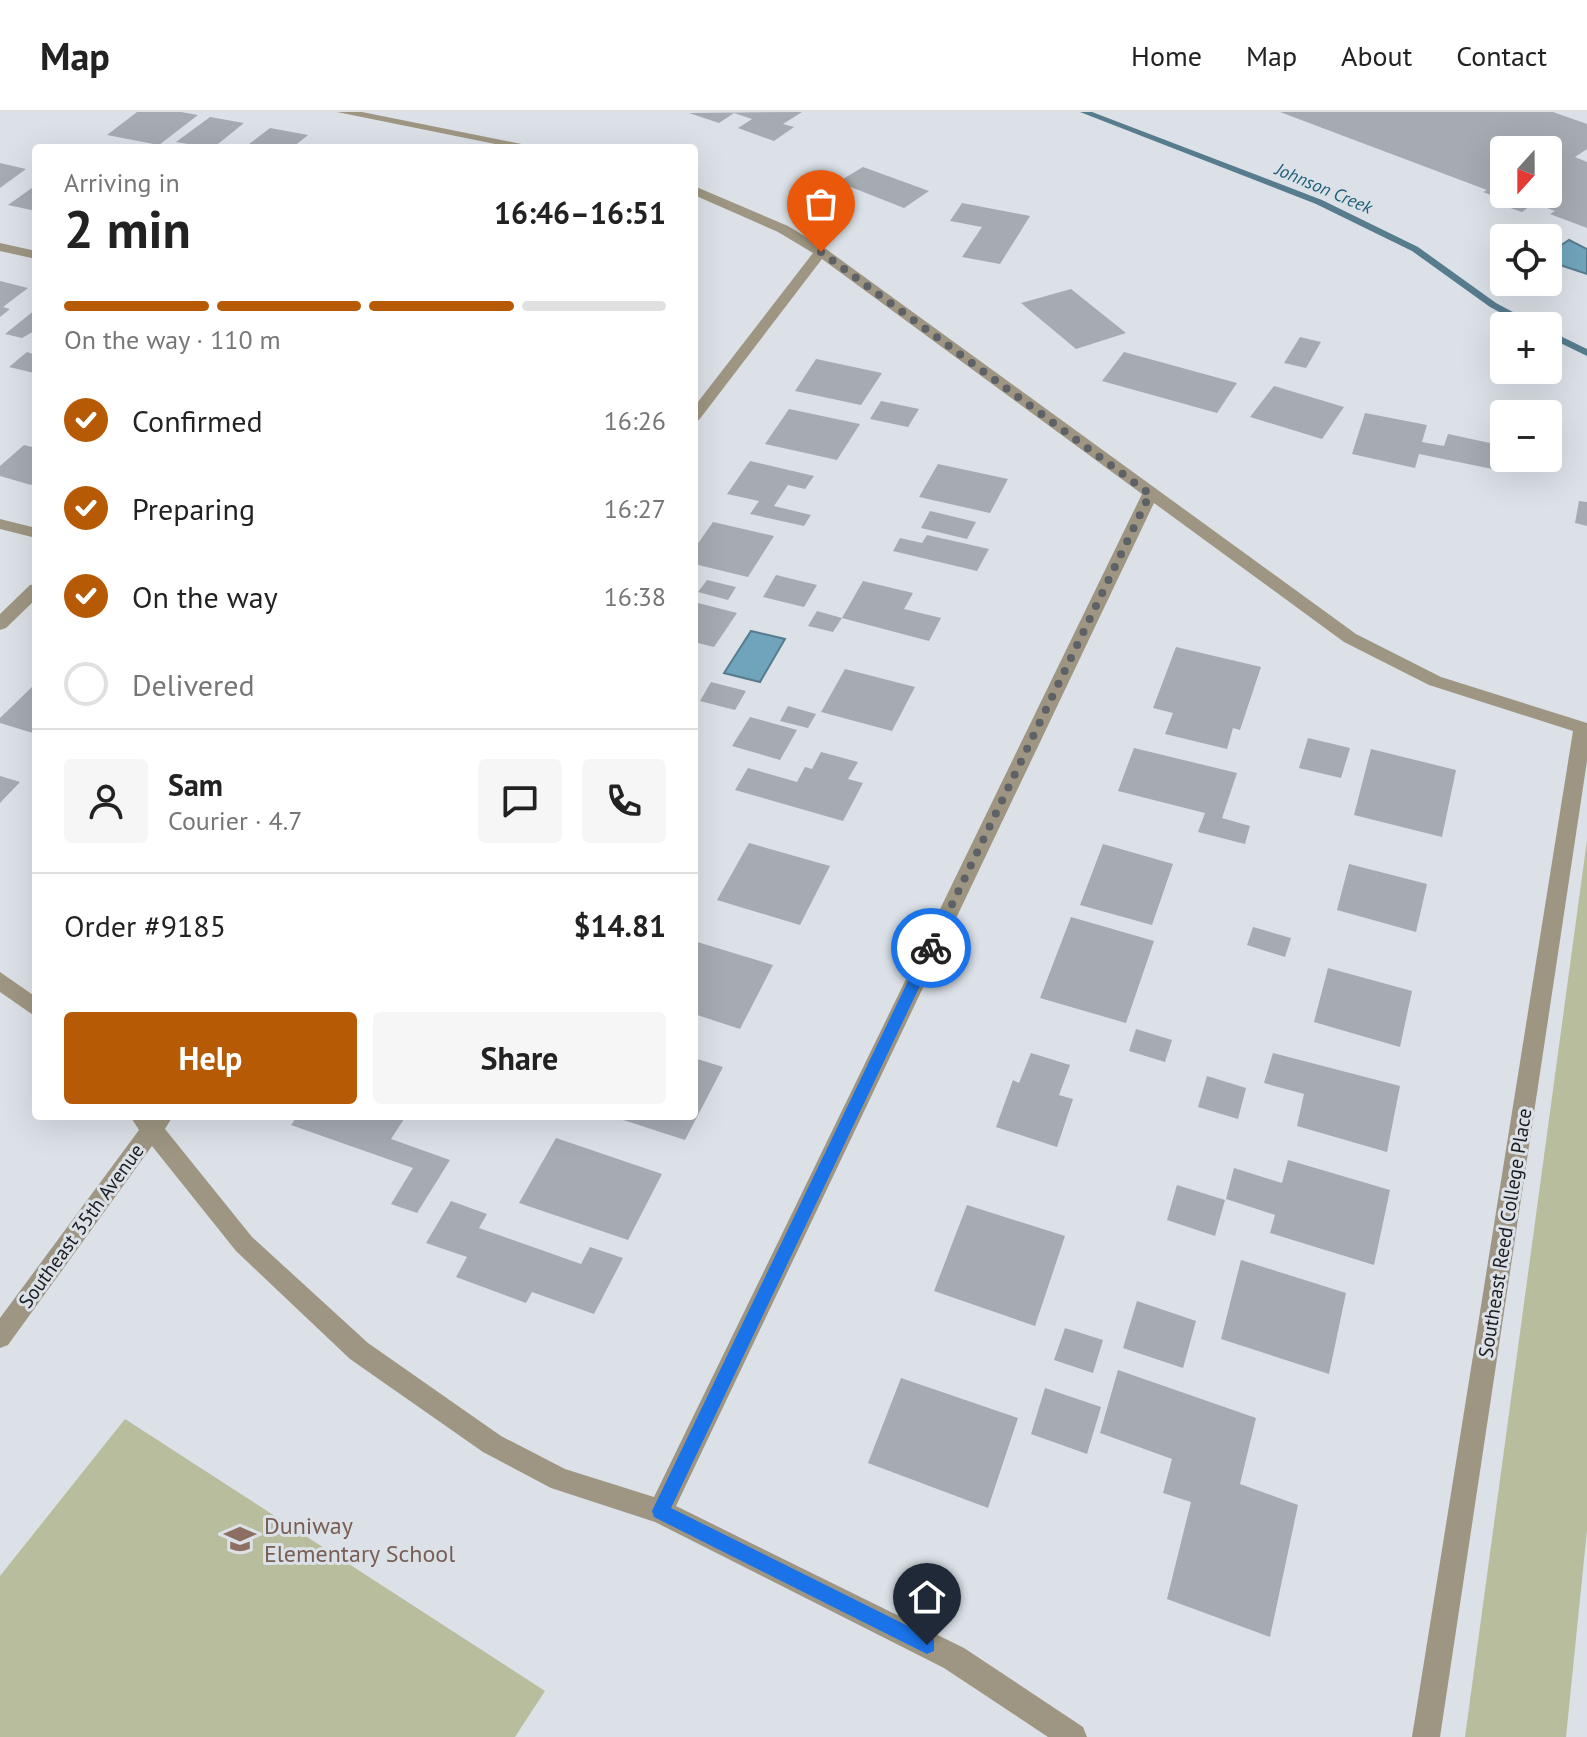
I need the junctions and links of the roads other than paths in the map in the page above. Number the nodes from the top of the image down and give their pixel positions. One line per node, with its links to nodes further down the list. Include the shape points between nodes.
1 (343, 112): 2 (street)
2 (498, 144)
3 (698, 192): 5 (street)
4 (0, 247): 6 (street)
5 (821, 252): 7 (street); 8 (street)
6 (32, 254)
7 (698, 412)
8 (1150, 494): 13 (street, via 1363,645 1435,681); 18 (street)
9 (0, 524): 10 (street)
10 (32, 532)
11 (32, 593): 12 (street)
12 (0, 624)
13 (1585, 729): 20 (street, Southeast Reed College Place)
14 (0, 980): 15 (street)
15 (32, 1006)
16 (152, 1120): 17 (street, Southeast 35th Avenue); 18 (street, via 244,1244 359,1351 492,1444 560,1479)
17 (0, 1337)
18 (660, 1511): 19 (street, via 954,1658)
19 (1073, 1737)
20 (1426, 1737)

